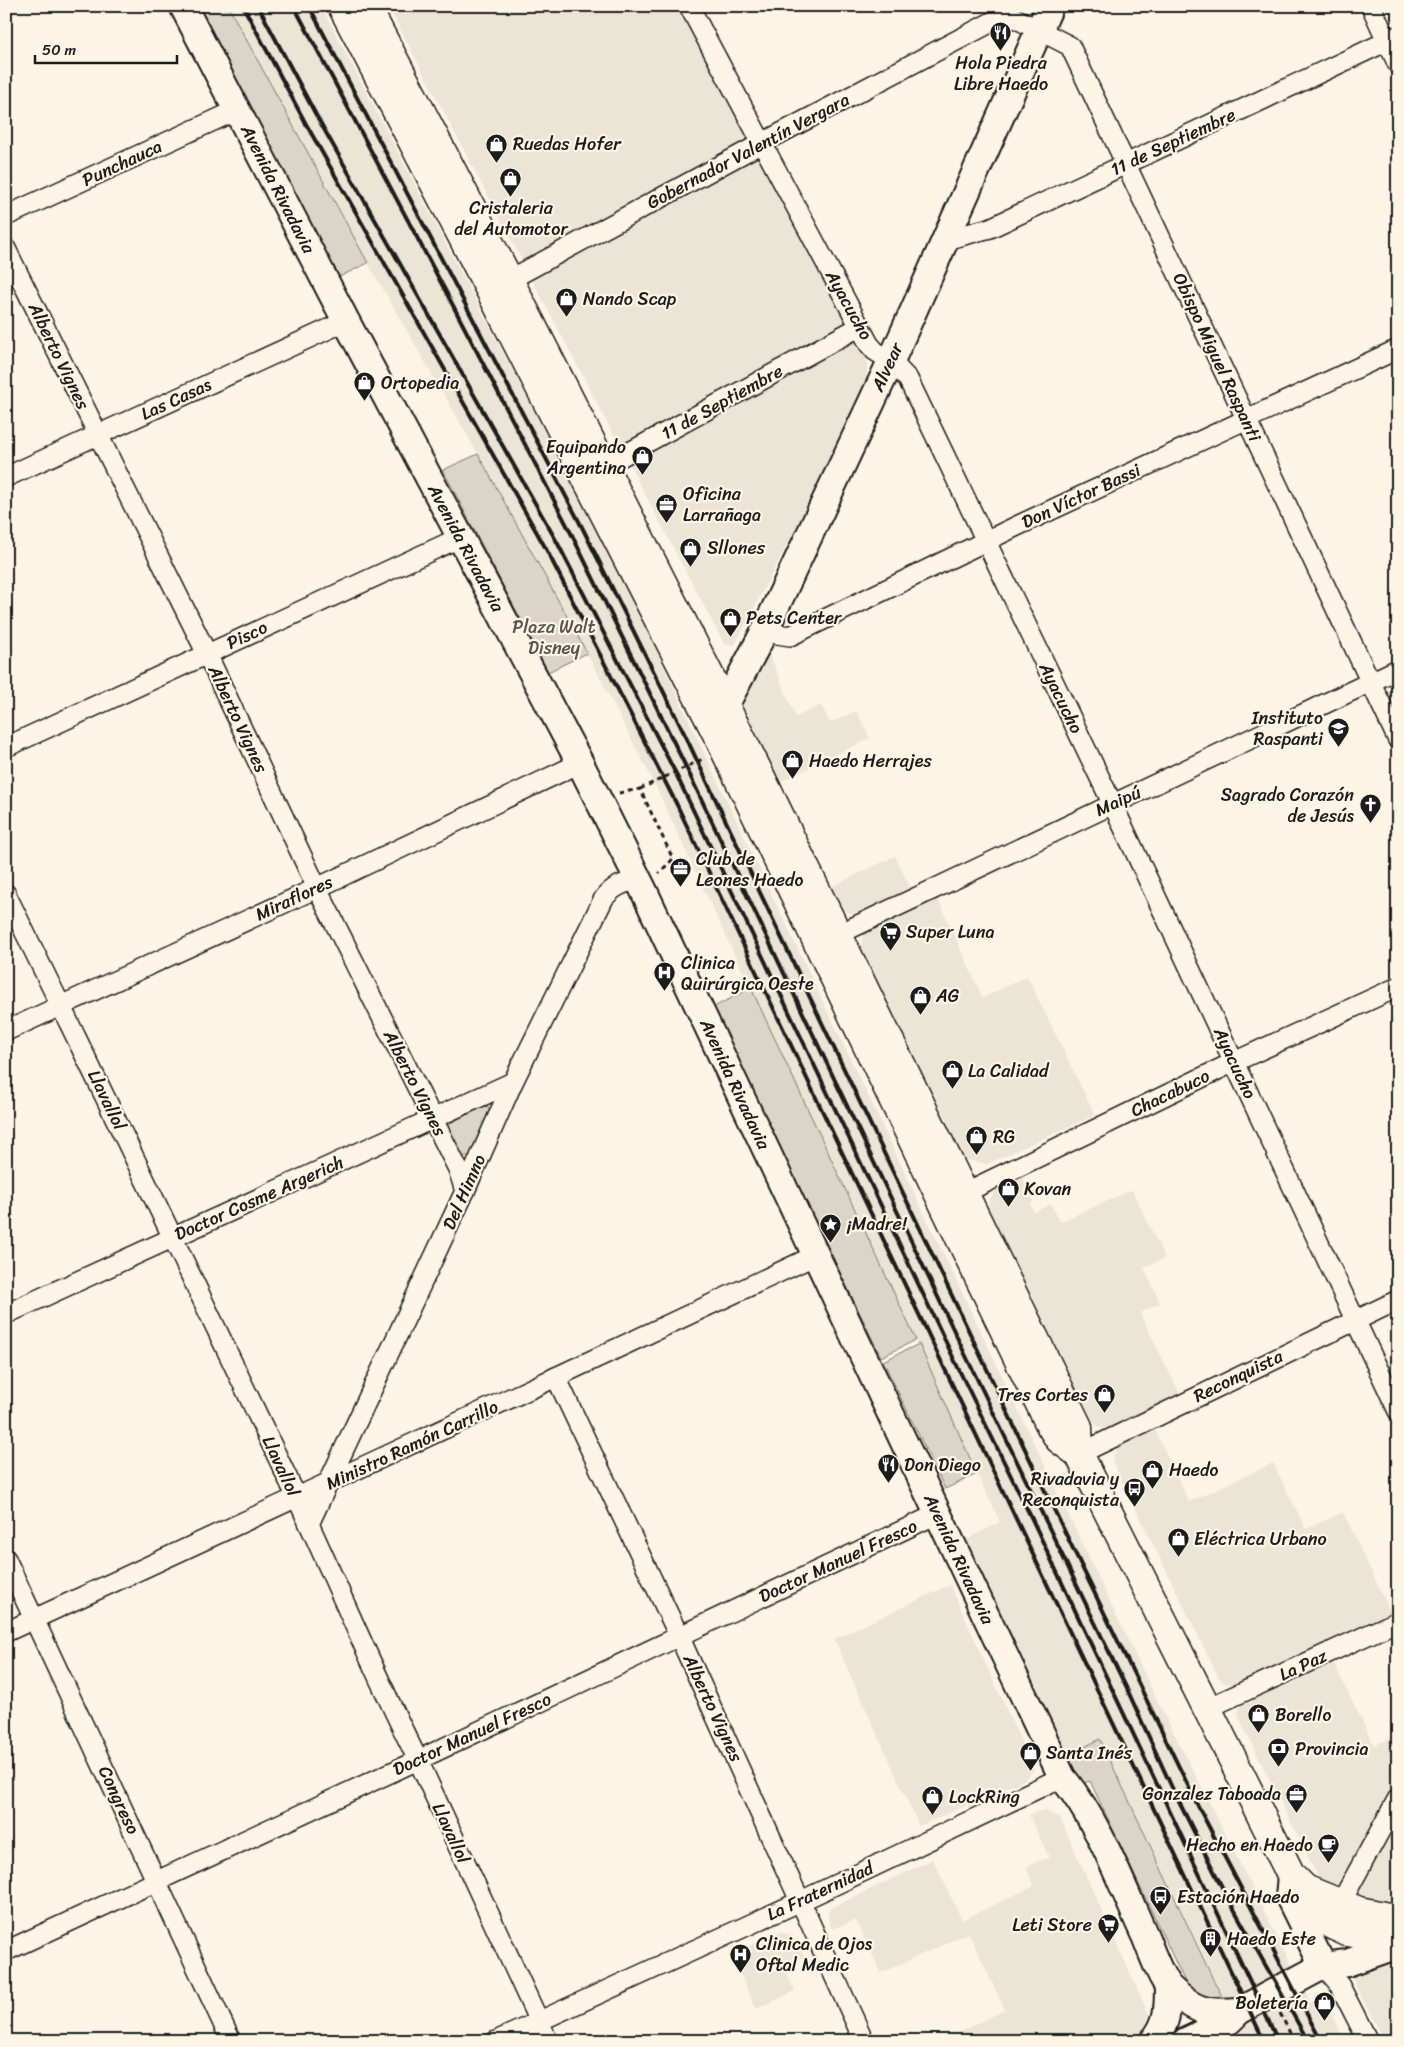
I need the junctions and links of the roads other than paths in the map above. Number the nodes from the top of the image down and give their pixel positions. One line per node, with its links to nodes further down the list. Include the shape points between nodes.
1 (183, 6): 11 (street, Avenida Rivadavia)
2 (342, 6): 17 (main road)
3 (366, 6): 17 (main road)
4 (689, 6): 12 (street, Ayacucho)
5 (1050, 6): 8 (street, Alvear)
6 (1371, 6): 9 (street)
7 (1005, 10): 8 (street, Obispo Miguel Raspanti); 12 (street, Gobernador Valentín Vergara)
8 (1039, 31): 13 (street, Obispo Miguel Raspanti, via 1070,46); 15 (street, Alvear)
9 (1392, 39): 10 (street); 13 (street, 11 de Septiembre)
10 (1398, 66)
11 (237, 110): 14 (street, Punchauca); 18 (street, Avenida Rivadavia)
12 (762, 143): 17 (street, Gobernador Valentín Vergara); 19 (street, Ayacucho)
13 (1126, 164): 15 (street, 11 de Septiembre, via 990,228); 22 (street, Obispo Miguel Raspanti)
14 (6, 216)
15 (945, 240): 21 (street, Alvear)
16 (6, 249): 23 (street, Alberto Vignes)
17 (500, 285): 24 (main road)
18 (346, 321): 23 (street, Las Casas); 26 (street, Avenida Rivadavia)
19 (859, 326): 21 (street, Ayacucho, via 869,344); 24 (street, 11 de Septiembre)
20 (1398, 349): 22 (street, Don Víctor Bassi)
21 (891, 361): 27 (street, Ayacucho, via 908,379); 28 (street, Alvear)
22 (1246, 420): 27 (street, Don Víctor Bassi); 31 (street, Obispo Miguel Raspanti)
23 (98, 435): 25 (street, Las Casas); 29 (street, Alberto Vignes)
24 (594, 471): 32 (main road)
25 (6, 477)
26 (461, 537): 29 (street, Pisco); 35 (street, Avenida Rivadavia)
27 (986, 542): 28 (street, Don Víctor Bassi, via 790,636); 36 (street, Ayacucho)
28 (764, 632): 32 (street, Alvear)
29 (207, 654): 34 (street, Pisco); 38 (street, Alberto Vignes)
30 (1398, 669): 31 (street, Maipú)
31 (1369, 682): 33 (street, Obispo Miguel Raspanti); 36 (street, Maipú)
32 (716, 711): 40 (main road); 48 (main road)
33 (1398, 740)
34 (6, 747)
35 (580, 763): 37 (street, Avenida Rivadavia); 38 (street, Miraflores)
36 (1112, 803): 40 (street, Maipú); 44 (street, Ayacucho)
37 (640, 884): 45 (street, Del Himno, via 619,884 604,898); 50 (street, Avenida Rivadavia)
38 (317, 888): 42 (street, Miraflores); 46 (street, Alberto Vignes)
39 (6, 894): 42 (street, Llavallol)
40 (839, 934): 48 (main road)
41 (1398, 987): 44 (street, Chacabuco)
42 (61, 1005): 43 (street, Miraflores); 49 (street, Llavallol)
43 (6, 1031)
44 (1234, 1062): 48 (street, Chacabuco); 53 (street, Ayacucho)
45 (513, 1082): 46 (street, Doctor Cosme Argerich); 47 (street, Del Himno)
46 (433, 1118): 47 (street, Alberto Vignes); 49 (street, Doctor Cosme Argerich)
47 (465, 1191): 57 (street, Del Himno)
48 (955, 1198): 56 (main road, via 1050,1425 1059,1439)
49 (173, 1237): 52 (street, Doctor Cosme Argerich); 58 (street, Llavallol)
50 (816, 1255): 54 (street, Ministro Ramón Carrillo); 59 (street, Avenida Rivadavia)
51 (1398, 1300): 53 (street, Reconquista)
52 (6, 1314)
53 (1356, 1320): 55 (street, Ayacucho); 56 (street, Reconquista)
54 (556, 1378): 57 (street, Ministro Ramón Carrillo); 65 (street, Alberto Vignes)
55 (1398, 1411)
56 (1079, 1454): 66 (main road)
57 (328, 1484): 58 (street, Ministro Ramón Carrillo); 60 (street, Del Himno)
58 (297, 1498): 60 (street, Llavallol); 62 (street, Ministro Ramón Carrillo)
59 (937, 1514): 65 (street, Doctor Manuel Fresco); 68 (street, Avenida Rivadavia)
60 (309, 1524): 67 (street, Llavallol)
61 (6, 1559): 62 (street, Congreso)
62 (35, 1618): 64 (street, Ministro Ramón Carrillo); 70 (street, Congreso)
63 (1398, 1621): 66 (street, La Paz)
64 (6, 1632)
65 (679, 1636): 67 (street, Doctor Manuel Fresco); 72 (street, Alberto Vignes)
66 (1208, 1708): 71 (main road)
67 (418, 1760): 70 (street, Doctor Manuel Fresco); 81 (street, Llavallol)
68 (1062, 1777): 72 (street, La Fraternidad); 79 (street, Avenida Rivadavia, via 1080,1799 1098,1834)
69 (1398, 1798): 73 (street)
70 (157, 1881): 77 (street, Doctor Manuel Fresco); 83 (street, Congreso)
71 (1298, 1882): 73 (main road); 75 (main road, via 1332,1925 1347,1932); 78 (street, via 1288,1897)
72 (801, 1900): 81 (street, La Fraternidad); 86 (street, Alberto Vignes)
73 (1340, 1904): 74 (main road)
74 (1398, 1919)
75 (1398, 1940)
76 (1398, 1945): 78 (street, via 1347,1963)
77 (6, 1951)
78 (1322, 1966): 80 (street); 88 (street, via 1340,1986)
79 (1168, 1986): 80 (street, via 1201,2010 1215,2013); 87 (street, via 1166,2021)
80 (1239, 2011): 82 (street, via 1229,2021)
81 (538, 2021): 84 (street, La Fraternidad); 85 (street, Llavallol)
82 (1188, 2040)
83 (231, 2041)
84 (496, 2041)
85 (548, 2041)
86 (864, 2041)
87 (1153, 2041)
88 (1368, 2041)

